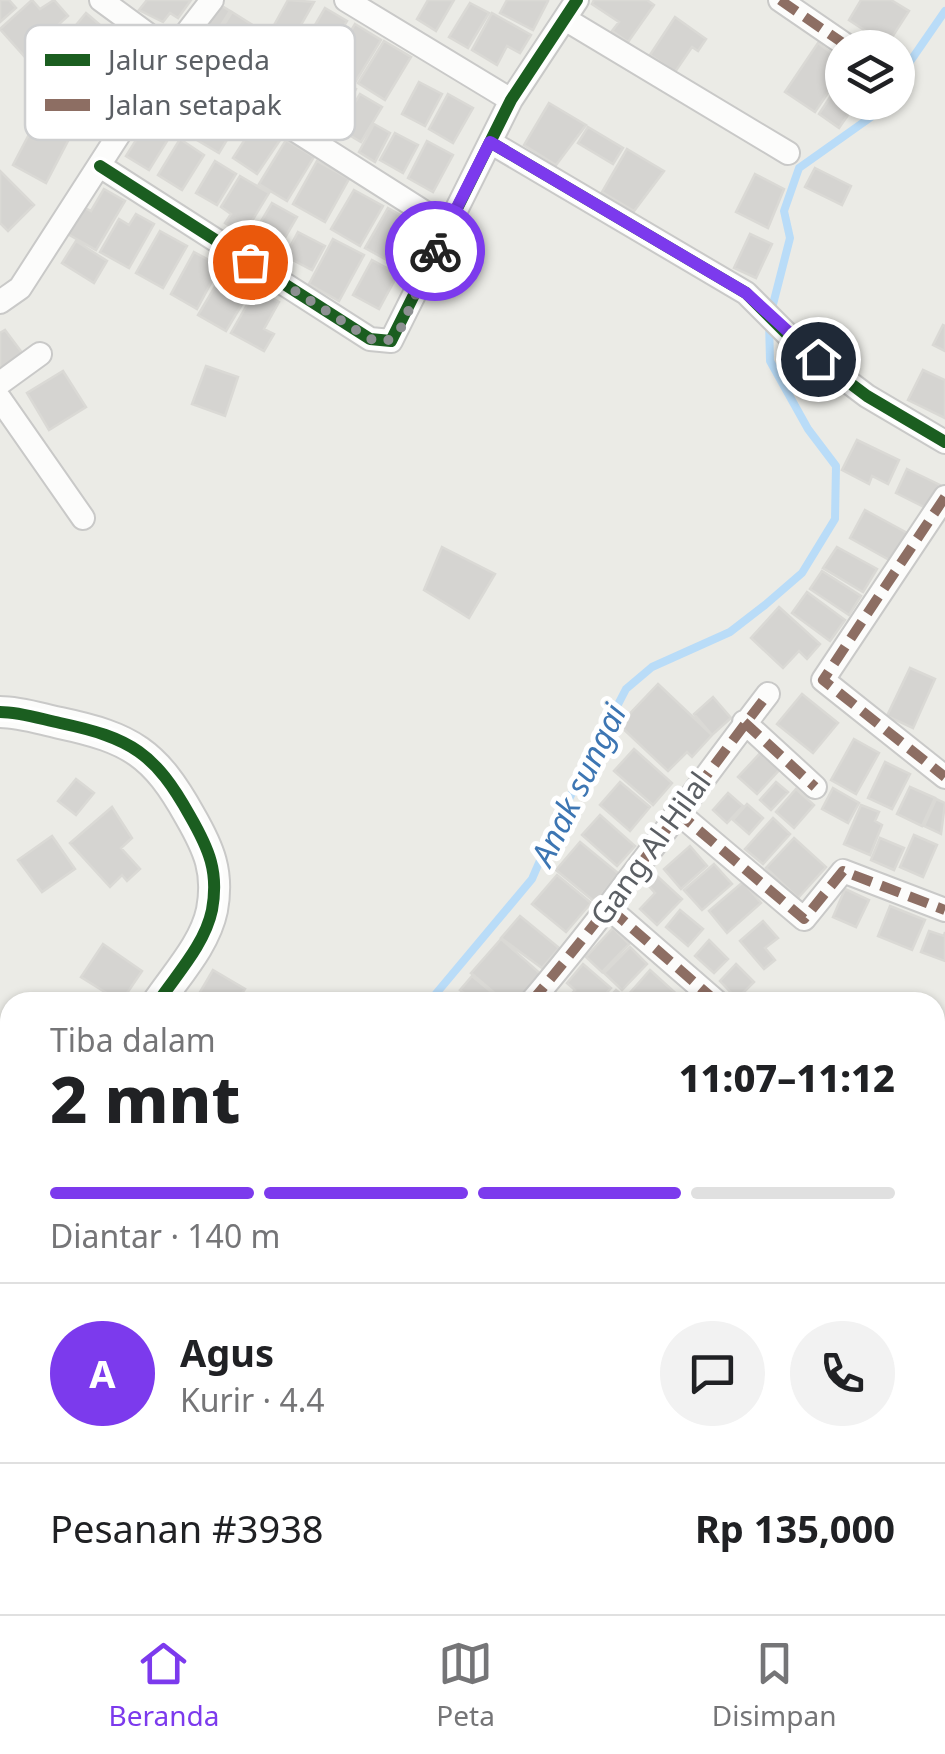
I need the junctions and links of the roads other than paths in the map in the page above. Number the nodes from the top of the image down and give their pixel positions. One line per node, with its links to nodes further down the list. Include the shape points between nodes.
1 (101, 0): 6 (street)
2 (212, 0): 7 (street)
3 (346, 0): 9 (street)
4 (780, 0): 8 (street)
5 (571, 9): 9 (street); 13 (street)
6 (135, 25)
7 (193, 25)
8 (825, 31)
9 (511, 100): 12 (street)
10 (116, 140): 14 (street)
11 (311, 140): 15 (street)
12 (490, 142): 15 (street); 20 (street, via 770,313 867,396)
13 (788, 153)
14 (100, 166): 15 (street, via 380,342 392,341 400,330); 16 (street, via 20,288)
15 (446, 226)
16 (0, 302)
17 (40, 354): 18 (street)
18 (0, 383)
19 (0, 399): 22 (street)
20 (945, 442)
21 (945, 497): 26 (street, via 823,680)
22 (83, 518)
23 (768, 694): 25 (street, Gang Al Hilal)
24 (0, 712): 31 (street, via 122,739 161,768 214,859 212,912)
25 (744, 722): 27 (street); 28 (street, Gang Al Hilal)
26 (945, 776)
27 (815, 787)
28 (676, 811): 29 (street, Gang Al Hilal); 30 (street, via 804,919 843,871)
29 (610, 909): 32 (street, Gang Al Hilal); 33 (street)
30 (945, 910)
31 (165, 992)
32 (540, 992)
33 (705, 992)

